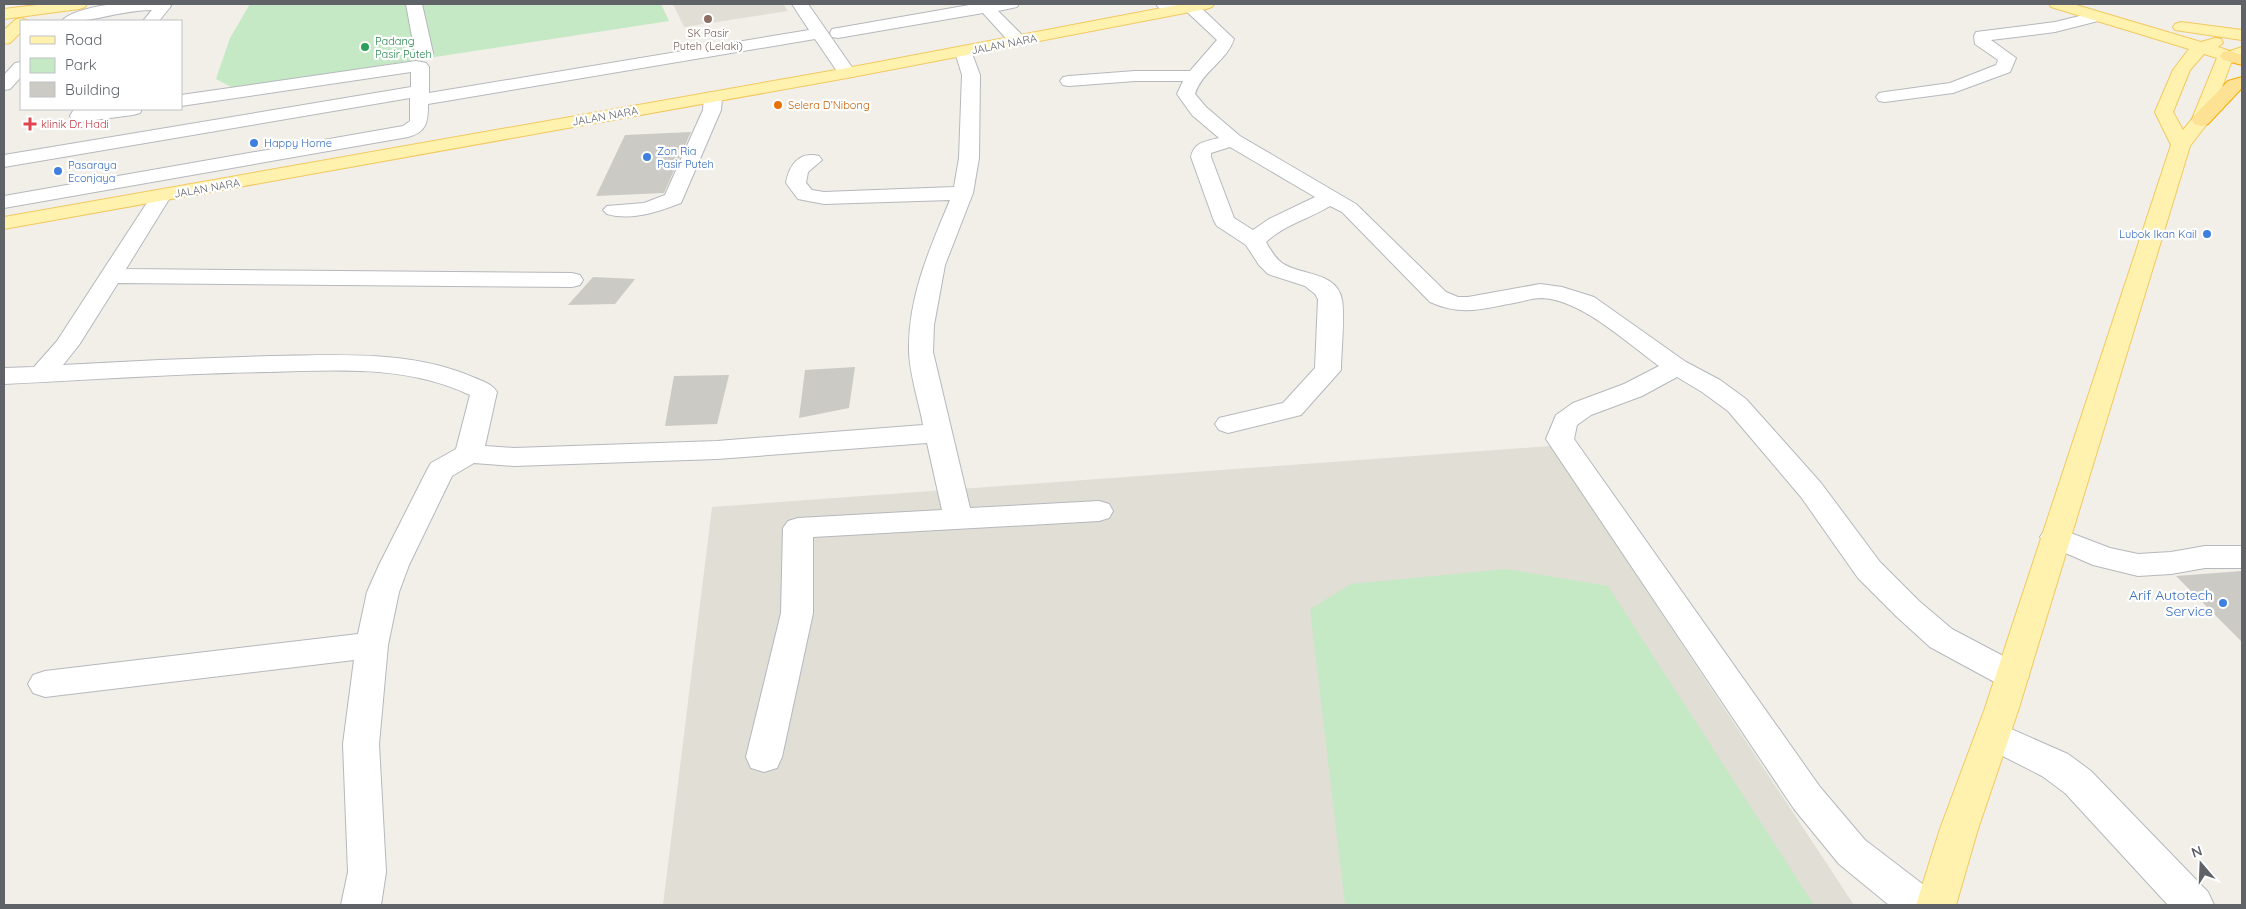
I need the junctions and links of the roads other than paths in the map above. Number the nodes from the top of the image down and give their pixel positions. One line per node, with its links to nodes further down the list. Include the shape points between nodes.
1 (414, 4): 27 (street)
2 (800, 4): 20 (street)
3 (815, 4): 20 (street)
4 (903, 4): 18 (street)
5 (1011, 4): 11 (street)
6 (2057, 4): 15 (main road); 24 (main road)
7 (2080, 4): 24 (main road)
8 (2084, 4): 21 (main road, via 2153,22)
9 (156, 5): 10 (street); 17 (street, via 162,6)
10 (126, 6): 13 (street, via 102,11)
11 (985, 6): 18 (street); 23 (street)
12 (1184, 6): 23 (main road, JALAN NARA); 31 (street, via 1226,39)
13 (73, 10): 14 (main road); 16 (main road)
14 (4, 14)
15 (2096, 17): 29 (main road, via 2159,43 2170,50); 40 (street, via 2055,27 1982,36 1983,44 2007,58 2004,68 1954,88)
16 (26, 20)
17 (152, 20)
18 (916, 20): 20 (street)
19 (17, 22): 22 (main road)
20 (829, 33): 28 (street); 28 (street); 37 (street)
21 (2242, 35)
22 (4, 39)
23 (1018, 41): 25 (main road, JALAN NARA)
24 (2207, 45): 26 (main road); 29 (main road)
25 (964, 52): 28 (main road, JALAN NARA); 51 (street, via 971,75 969,158)
26 (2240, 52): 44 (main road, via 2221,64)
27 (420, 59): 37 (street); 38 (street)
28 (854, 61): 39 (main road, JALAN NARA)
29 (2181, 67): 46 (main road, via 2164,112)
30 (20, 68): 34 (street)
31 (1195, 76): 32 (street, via 1120,76); 45 (street, via 1186,94 1199,111)
32 (1069, 81)
33 (2242, 82): 44 (highway, via 2234,85)
34 (4, 85)
35 (20, 87): 36 (street)
36 (4, 89)
37 (420, 95): 47 (street); 47 (street, via 419,121 408,131)
38 (207, 97): 41 (street); 47 (street)
39 (713, 97): 50 (main road, JALAN NARA); 55 (street, via 712,110 674,199 646,209)
40 (1885, 97)
41 (182, 101)
42 (116, 110): 43 (street)
43 (81, 112)
44 (2202, 120): 46 (main road)
45 (1233, 140): 53 (street); 57 (street, via 1209,146 1202,151 1201,157 1225,221)
46 (2181, 145): 68 (main road)
47 (195, 148): 49 (street); 50 (street); 54 (street)
48 (812, 160): 51 (street, via 798,169 796,183 805,196)
49 (4, 161)
50 (185, 191): 52 (main road, JALAN NARA)
51 (963, 193): 64 (street, via 934,265 922,325 921,352)
52 (161, 196): 56 (main road, JALAN NARA); 58 (street)
53 (1330, 197): 57 (street, via 1279,221); 60 (street, via 1362,219 1438,297 1454,304 1468,304 1540,291 1562,294 1586,302)
54 (4, 202)
55 (614, 210)
56 (4, 223)
57 (1254, 242): 63 (street, via 1276,269 1311,278 1326,292 1330,299 1328,370 1292,409)
58 (109, 276): 59 (street); 61 (street, via 67,345)
59 (572, 280)
60 (1677, 367): 71 (street, via 1737,405 1811,490 1869,570 1908,609 1941,638); 76 (street, via 1633,390 1582,409 1566,422 1560,439 1807,798 1852,852)
61 (42, 374): 62 (street); 65 (street, via 317,363 425,369 466,382 484,392)
62 (4, 376)
63 (1228, 424)
64 (938, 433): 65 (street, via 717,450 514,457); 67 (street)
65 (469, 454): 70 (street, via 441,470 429,491 383,592)
66 (1099, 511): 67 (street)
67 (958, 518): 74 (street, via 798,528 797,613)
68 (2055, 537): 69 (street, via 2104,557 2138,565 2205,557); 71 (main road)
69 (2242, 558)
70 (372, 645): 72 (street); 75 (street, via 362,744 367,872)
71 (2012, 676): 73 (main road)
72 (45, 684)
73 (1993, 735): 77 (main road); 78 (street, via 2055,765 2078,782)
74 (764, 757)
75 (361, 905)
76 (1919, 905)
77 (1936, 905)
78 (2194, 905)

